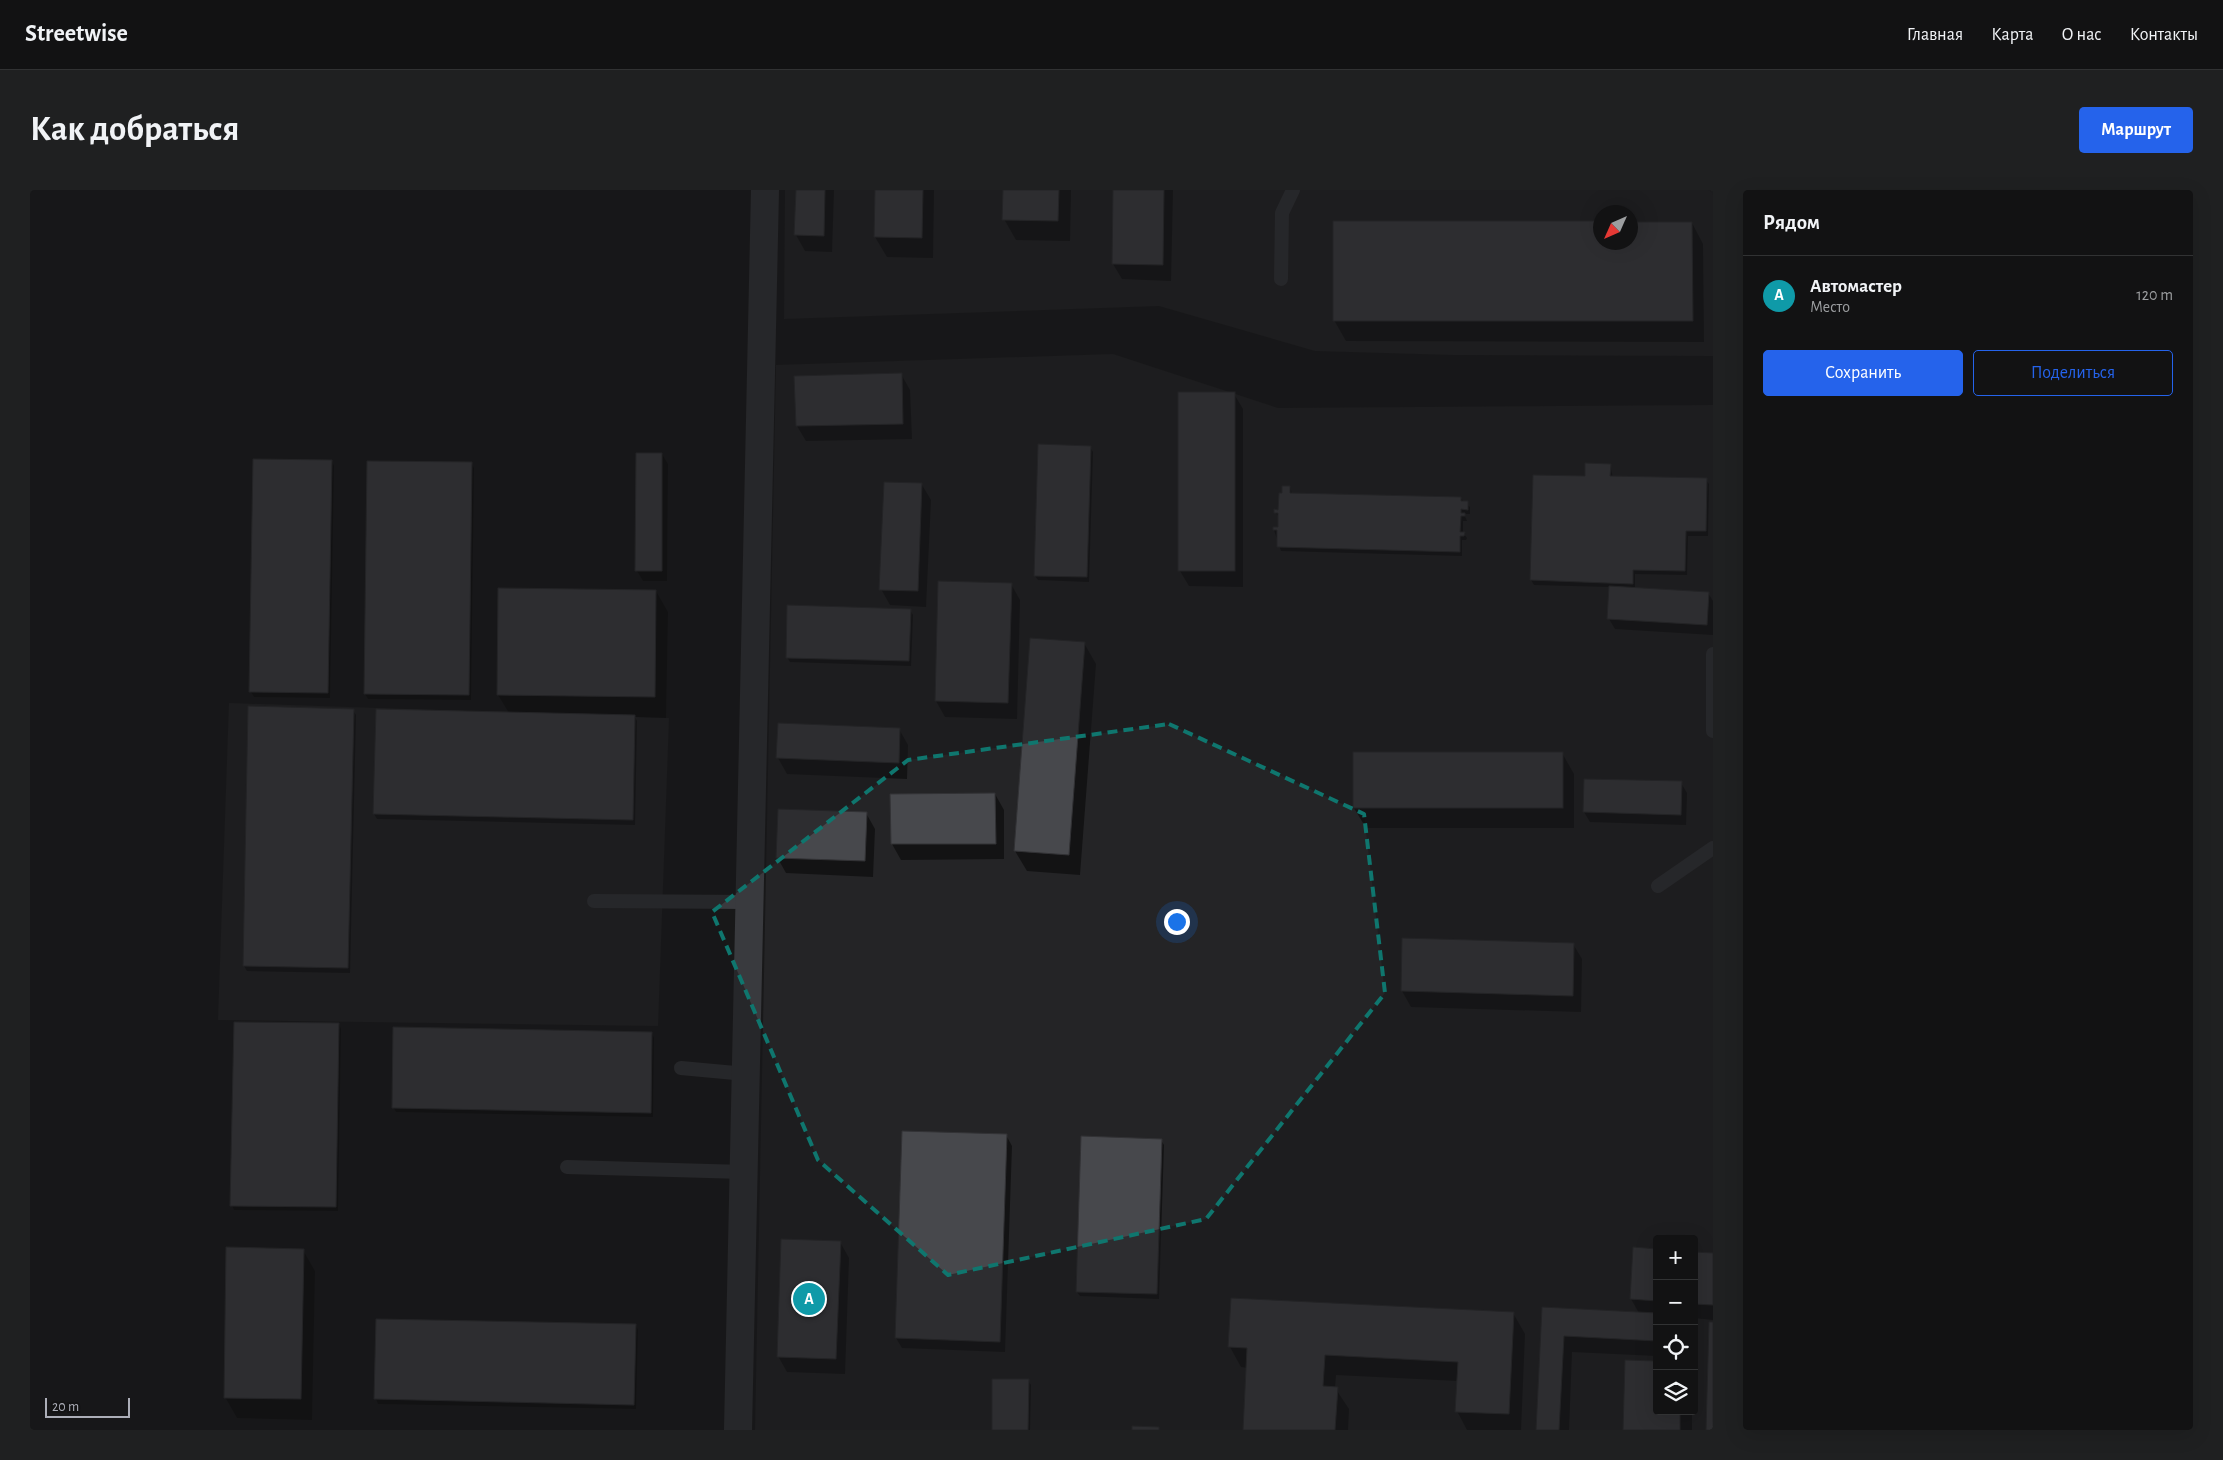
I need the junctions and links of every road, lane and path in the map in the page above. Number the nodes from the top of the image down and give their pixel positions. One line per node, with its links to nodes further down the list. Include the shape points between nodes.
1 (765, 190): 9 (street)
2 (1293, 190): 3 (lane, via 1282,213)
3 (1281, 279)
4 (1713, 654): 5 (lane)
5 (1713, 731)
6 (1713, 848): 7 (lane)
7 (1658, 886)
8 (594, 901): 9 (lane)
9 (749, 902): 11 (street)
10 (682, 1068): 11 (lane)
11 (746, 1074): 13 (street)
12 (568, 1166): 13 (lane)
13 (744, 1172): 14 (street)
14 (738, 1430)

